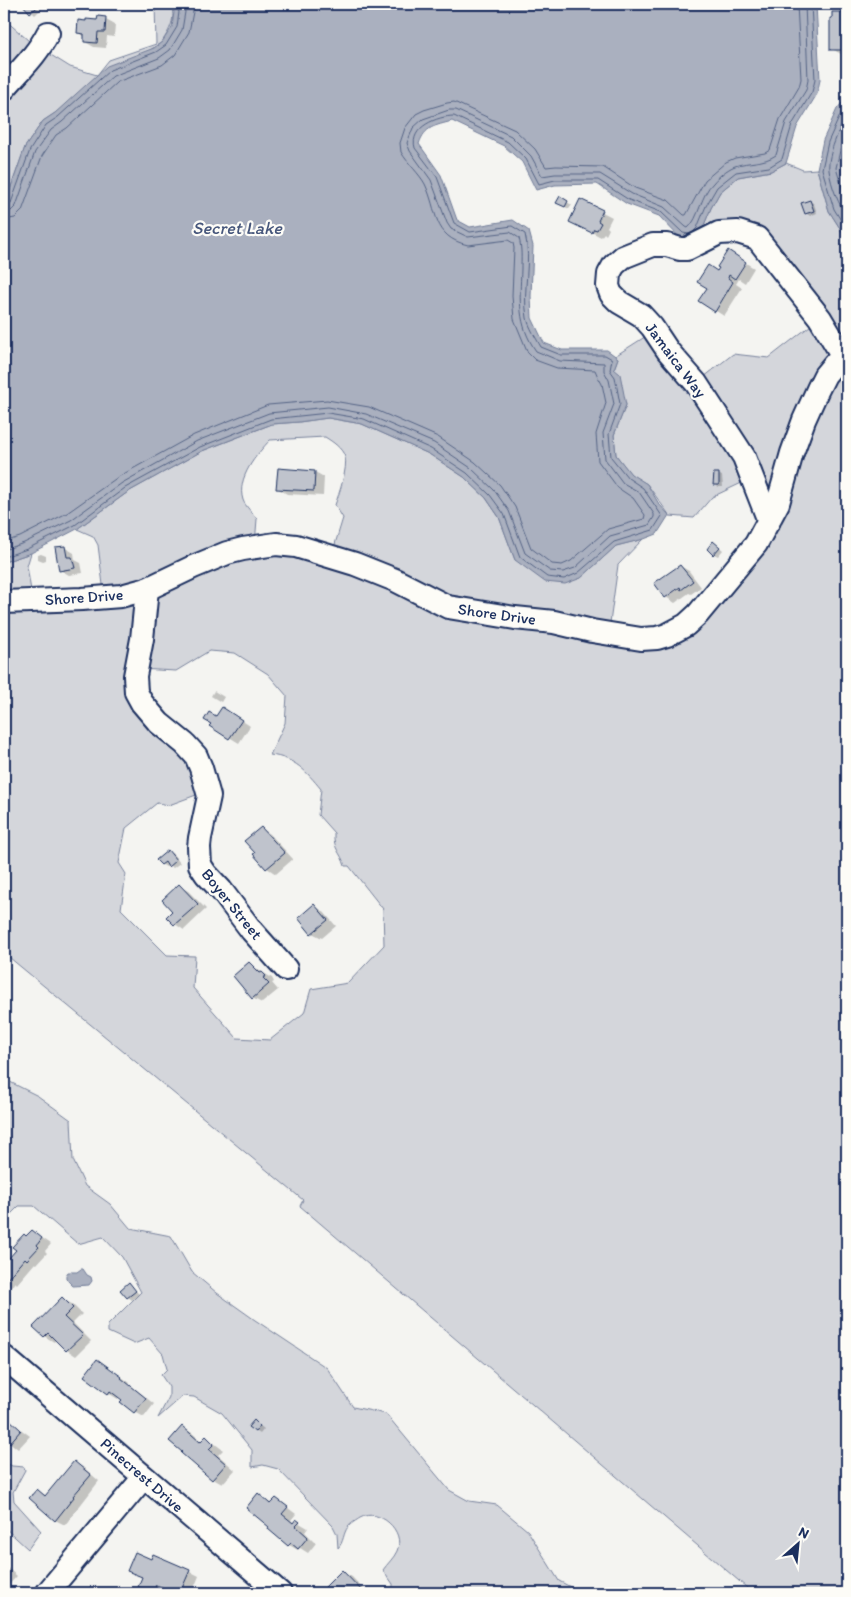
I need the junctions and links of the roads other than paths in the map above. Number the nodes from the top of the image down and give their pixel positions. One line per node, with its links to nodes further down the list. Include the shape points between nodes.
1 (48, 33): 2 (street)
2 (4, 89)
3 (846, 356): 4 (street, Shore Drive, via 834,363 818,389); 4 (street, Jamaica Way, via 758,238 738,232 719,233 687,249 653,246 623,257 609,274 611,294 652,327 696,383 744,457)
4 (769, 522): 5 (street, Shore Drive, via 745,559 698,614 686,625 657,638 641,639 554,622 448,607 355,564 296,546 276,544 227,553)
5 (147, 589): 6 (street, Shore Drive, via 121,596); 7 (street, Boyer Street, via 135,676 136,692 159,723 196,756 201,768 209,796 200,838 200,865)
6 (4, 602)
7 (286, 969)
8 (4, 1357): 9 (street, Pinecrest Drive)
9 (144, 1477): 10 (street); 11 (street, Pinecrest Drive)
10 (48, 1593)
11 (280, 1593)

